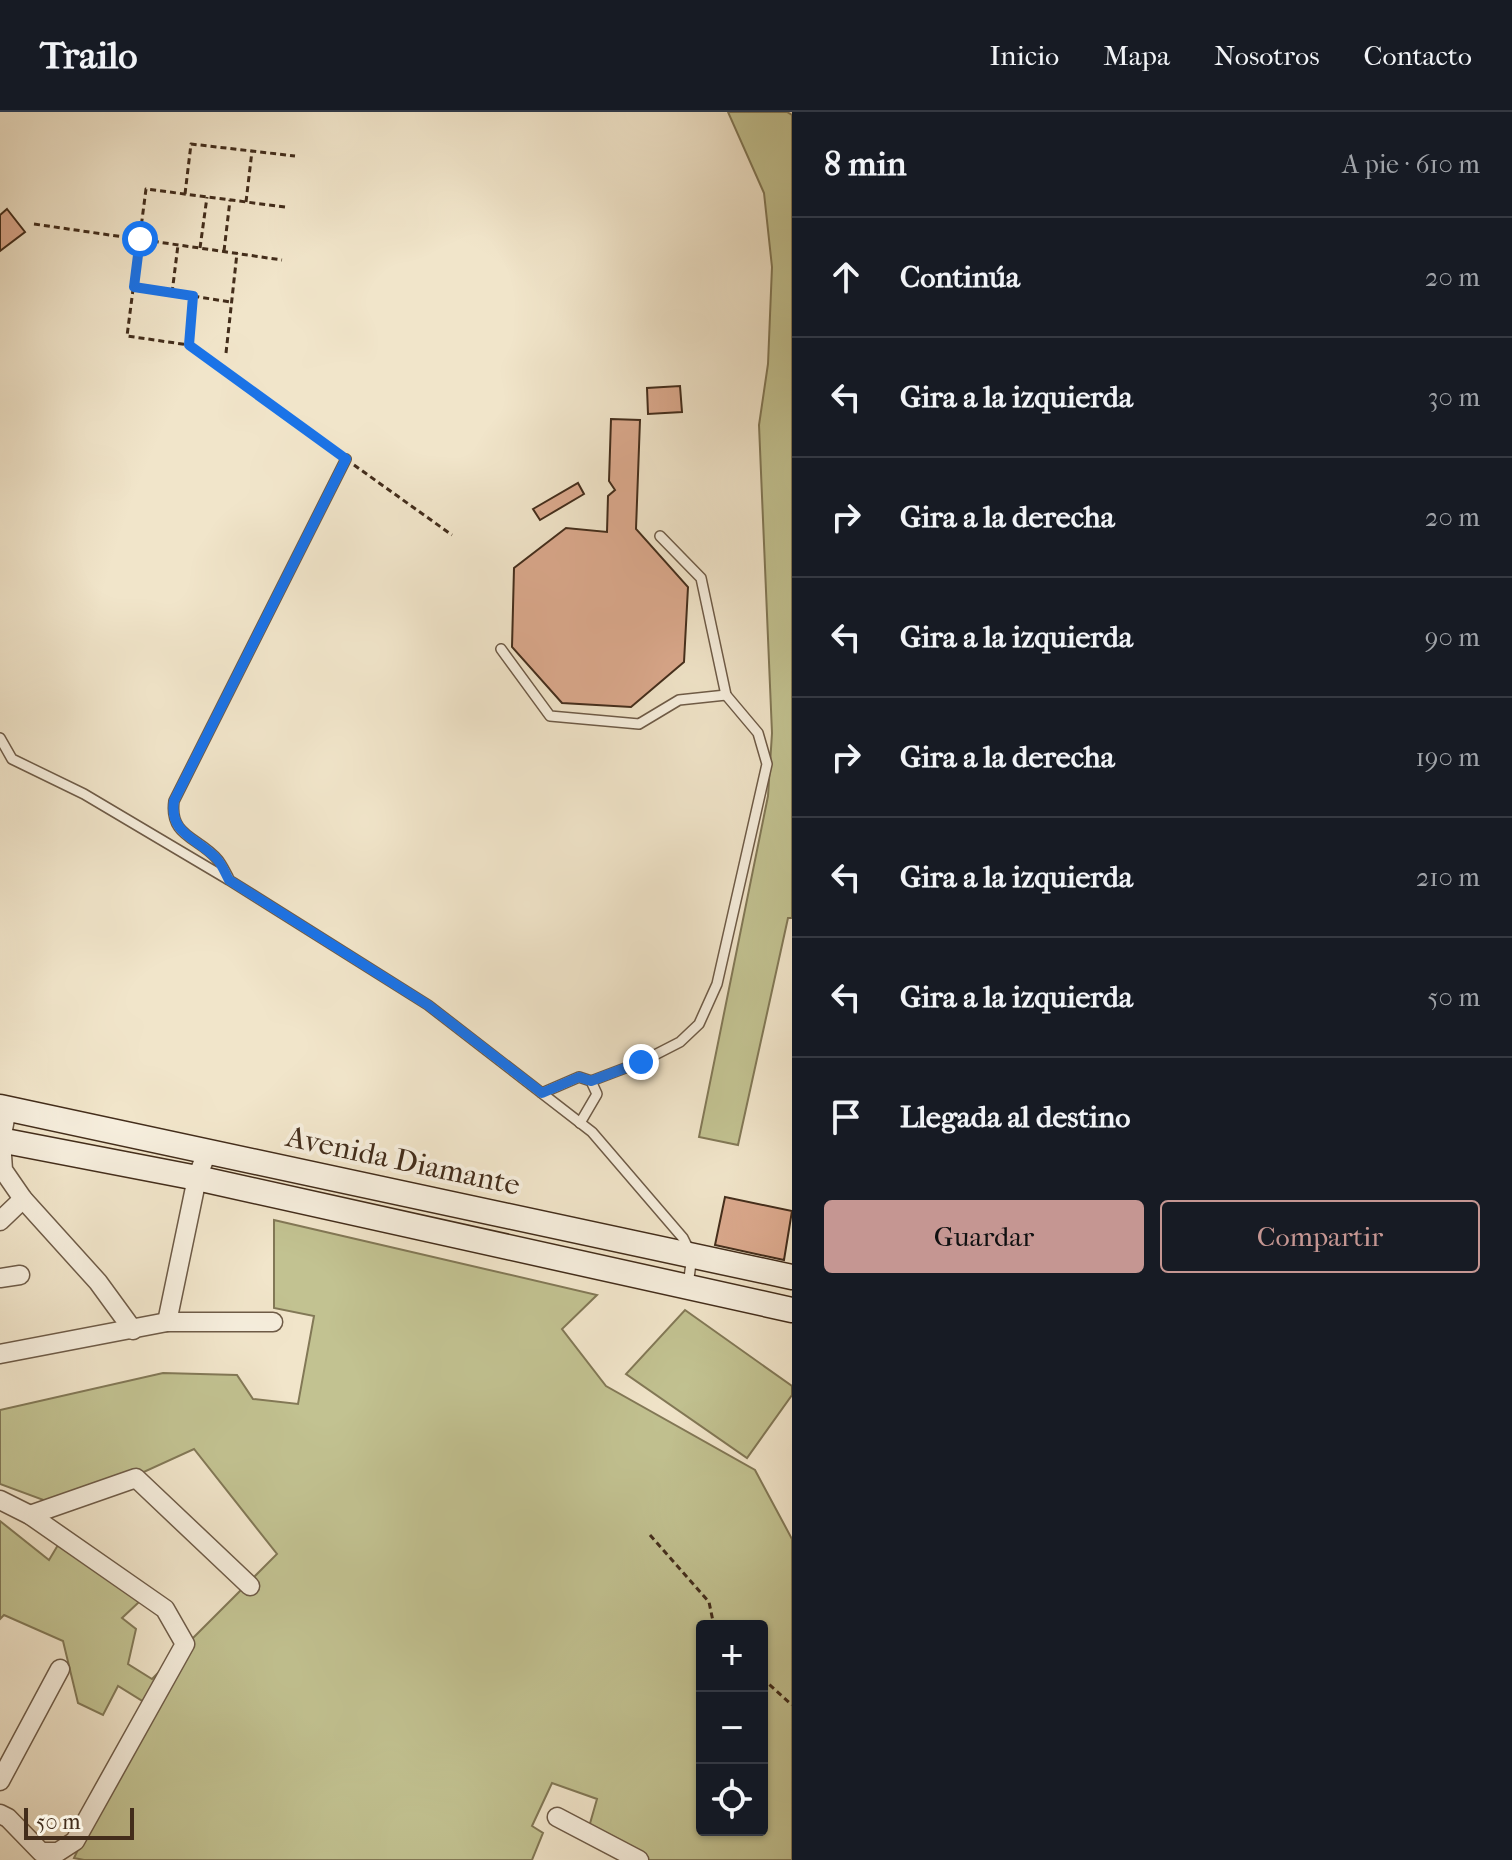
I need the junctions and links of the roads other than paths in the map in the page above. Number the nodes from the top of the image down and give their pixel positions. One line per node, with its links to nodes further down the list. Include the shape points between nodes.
1 (346, 459): 6 (lane, via 174,801 177,826 217,859)
2 (660, 536): 4 (lane, via 701,578)
3 (501, 649): 4 (lane, via 550,716 639,724 679,700)
4 (726, 695): 7 (lane, via 758,733 767,764 717,984 699,1024 680,1042)
5 (0, 738): 6 (lane, via 12,759 84,794)
6 (229, 880): 8 (lane, via 428,1005)
7 (591, 1081): 8 (lane, via 579,1077); 10 (lane, via 597,1094)
8 (542, 1093): 10 (lane)
9 (4, 1107): 11 (street); 12 (main road, Avenida Diamante)
10 (580, 1123): 16 (lane, via 683,1238)
11 (0, 1140): 13 (main road, Avenida Diamante); 14 (street, via 3,1170)
12 (207, 1152): 13 (street); 16 (main road, Avenida Diamante)
13 (197, 1178): 20 (main road, Avenida Diamante); 22 (street)
14 (23, 1199): 15 (street); 24 (street, via 98,1282)
15 (0, 1221)
16 (692, 1256): 18 (main road, Avenida Diamante); 20 (lane)
17 (20, 1275): 19 (street)
18 (792, 1277)
19 (0, 1278)
20 (688, 1288): 21 (main road, Avenida Diamante)
21 (792, 1310)
22 (167, 1322): 23 (street); 24 (street)
23 (273, 1322)
24 (133, 1330): 25 (street)
25 (0, 1354)
26 (0, 1500): 27 (street)
27 (30, 1515): 28 (street, via 136,1478); 31 (street, via 165,1609 185,1644 75,1841 58,1852 41,1852)
28 (250, 1586)
29 (60, 1669): 30 (street)
30 (0, 1781)
31 (0, 1814)
32 (557, 1817): 33 (street)
33 (639, 1860)

